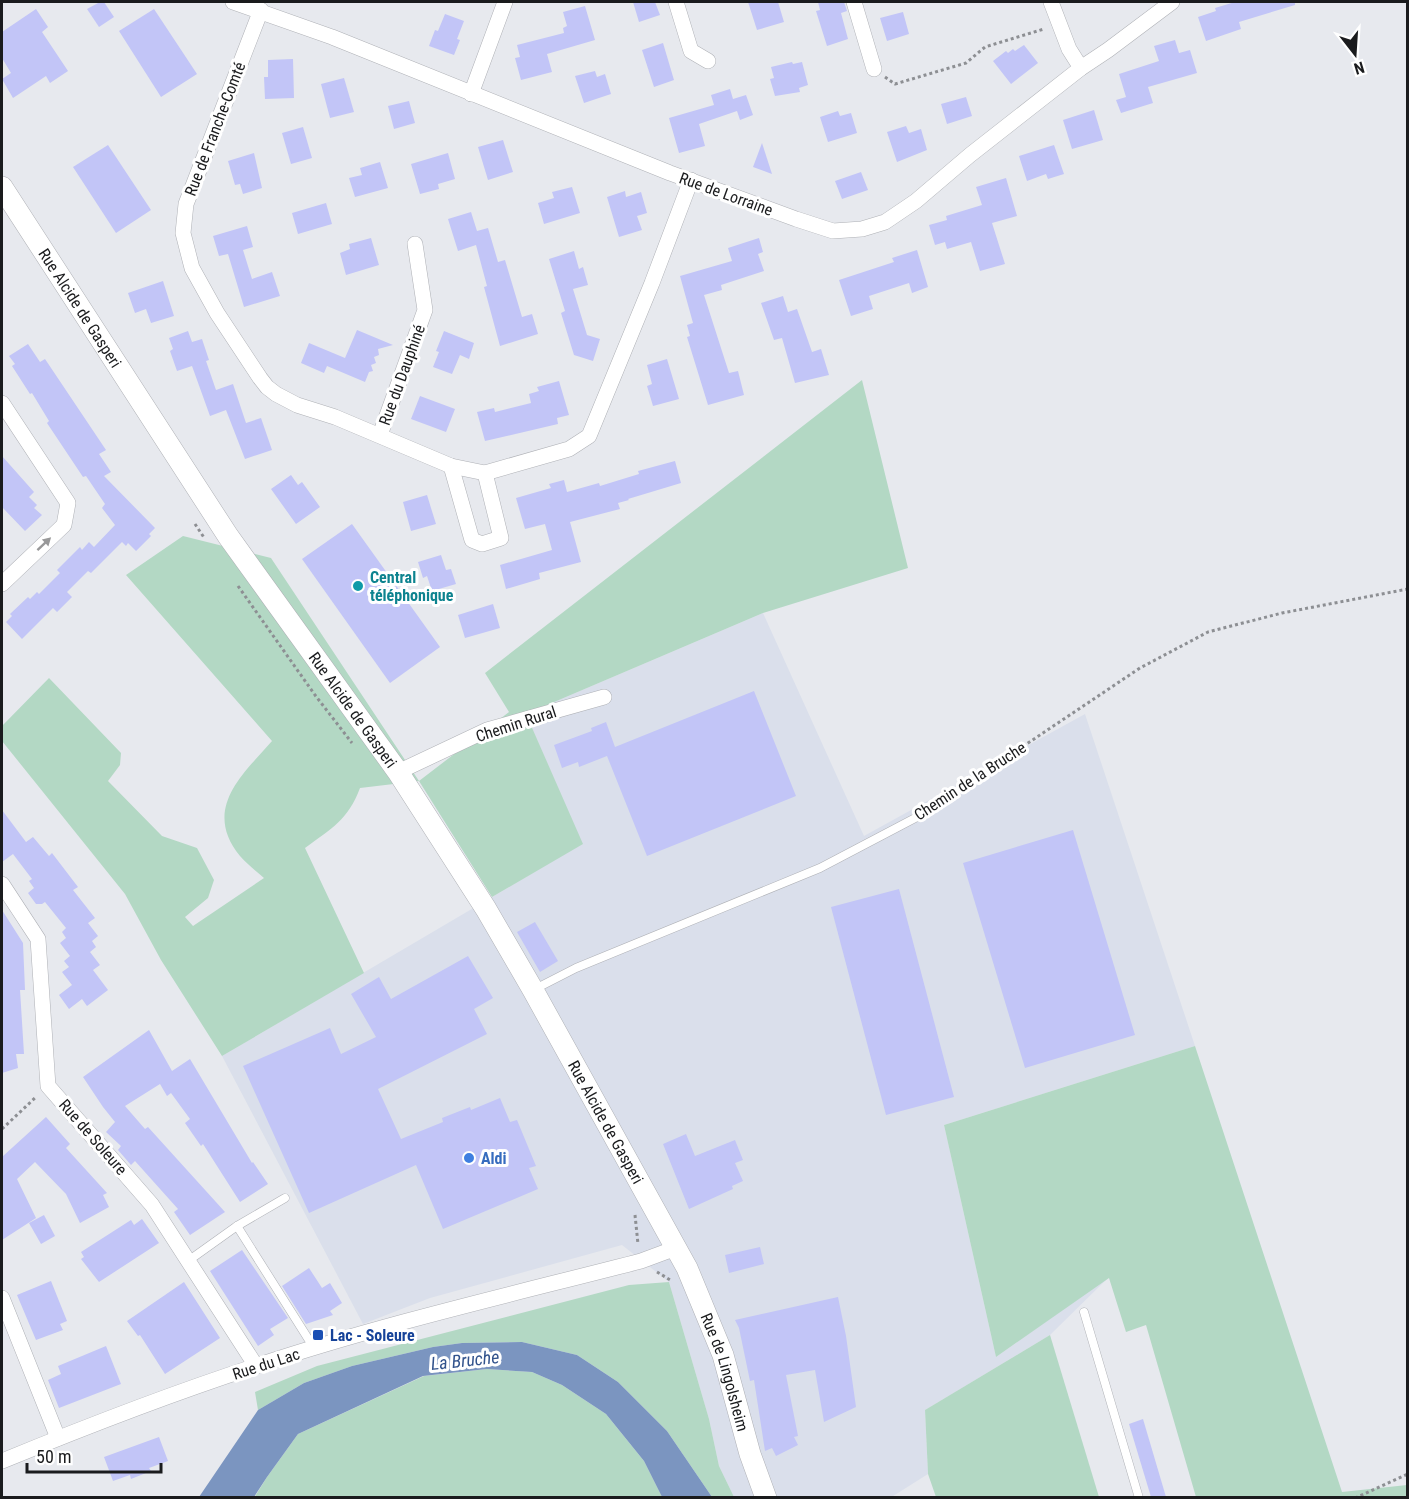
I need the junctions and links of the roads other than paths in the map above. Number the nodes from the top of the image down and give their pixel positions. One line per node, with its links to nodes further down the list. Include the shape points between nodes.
1 (233, 2): 7 (street, Rue de Lorraine)
2 (505, 2): 11 (street)
3 (676, 2): 8 (street, via 691,51)
4 (854, 2): 10 (street)
5 (1051, 2): 9 (street, via 1069,49)
6 (1172, 2): 9 (street, Rue de Lorraine)
7 (261, 10): 11 (street, Rue de Lorraine); 16 (street, Rue de Franche-Comté, via 186,204 183,233 192,268 216,313 267,387 297,405)
8 (708, 61)
9 (1081, 68): 12 (street, Rue de Lorraine, via 916,201 885,222 862,229 833,231)
10 (874, 69)
11 (471, 94): 12 (street, Rue de Lorraine)
12 (691, 180): 18 (street, Rue de Franche-Comté, via 589,436 569,449)
13 (2, 187): 21 (main road, Rue Alcide de Gasperi, via 228,536)
14 (415, 244): 16 (street, Rue du Dauphiné, via 425,310)
15 (2, 403): 19 (street, one-way to 15, via 64,525 68,502)
16 (380, 435): 17 (street, Rue de Franche-Comté)
17 (451, 466): 18 (street, Rue de Franche-Comté); 18 (street, via 472,540 482,544 501,538)
18 (484, 472)
19 (2, 584)
20 (604, 697): 21 (street, Chemin Rural, via 487,730)
21 (398, 772): 24 (main road, Rue Alcide de Gasperi)
22 (919, 816): 24 (lane, Chemin de la Bruche, via 820,868)
23 (2, 884): 28 (street, Rue de Soleure, via 38,939 48,1086 152,1205)
24 (533, 990): 27 (main road, Rue Alcide de Gasperi)
25 (285, 1198): 26 (lane)
26 (237, 1226): 28 (lane); 31 (lane)
27 (676, 1248): 31 (street, Rue du Lac, via 641,1261); 35 (main road, Rue de Lingolsheim, via 720,1346)
28 (188, 1261): 32 (street, Rue de Soleure)
29 (2, 1298): 33 (street)
30 (1084, 1312): 36 (lane)
31 (314, 1348): 32 (street, Rue du Lac)
32 (256, 1366): 33 (street, Rue du Lac)
33 (58, 1438): 34 (street, Rue du Lac)
34 (2, 1461)
35 (766, 1497)
36 (1139, 1497)

